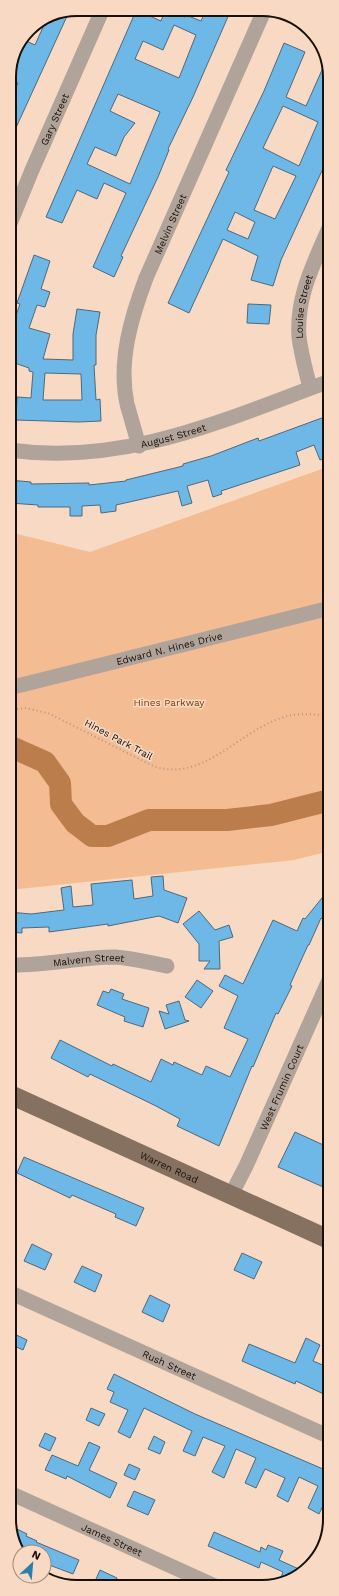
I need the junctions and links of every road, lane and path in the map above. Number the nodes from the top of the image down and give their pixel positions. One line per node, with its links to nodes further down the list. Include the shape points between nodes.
1 (100, 16): 3 (street, Gary Street)
2 (262, 16): 7 (street, Melvin Street, via 146,278 129,329 124,374 127,403)
3 (16, 209)
4 (323, 244): 6 (street, Louise Street, via 304,288 299,314 302,354)
5 (323, 383): 6 (street, August Street)
6 (310, 388): 7 (street, August Street, via 195,430)
7 (139, 446): 8 (street, August Street, via 73,454)
8 (16, 451)
9 (323, 610): 10 (street, Edward N. Hines Drive)
10 (16, 686)
11 (16, 709): 12 (path, Hines Park Trail, via 26,708 48,713 163,770 197,767 238,740 281,718 297,714)
12 (323, 715)
13 (16, 965): 14 (street, Malvern Street, via 113,957)
14 (167, 966)
15 (323, 994): 17 (street, West Frumin Court, via 250,1159)
16 (16, 1097): 17 (main road, Warren Road)
17 (231, 1195): 18 (main road, Warren Road)
18 (323, 1237)
19 (16, 1295): 20 (street, Rush Street)
20 (323, 1434)
21 (16, 1496): 22 (street, James Street)
22 (202, 1580)

